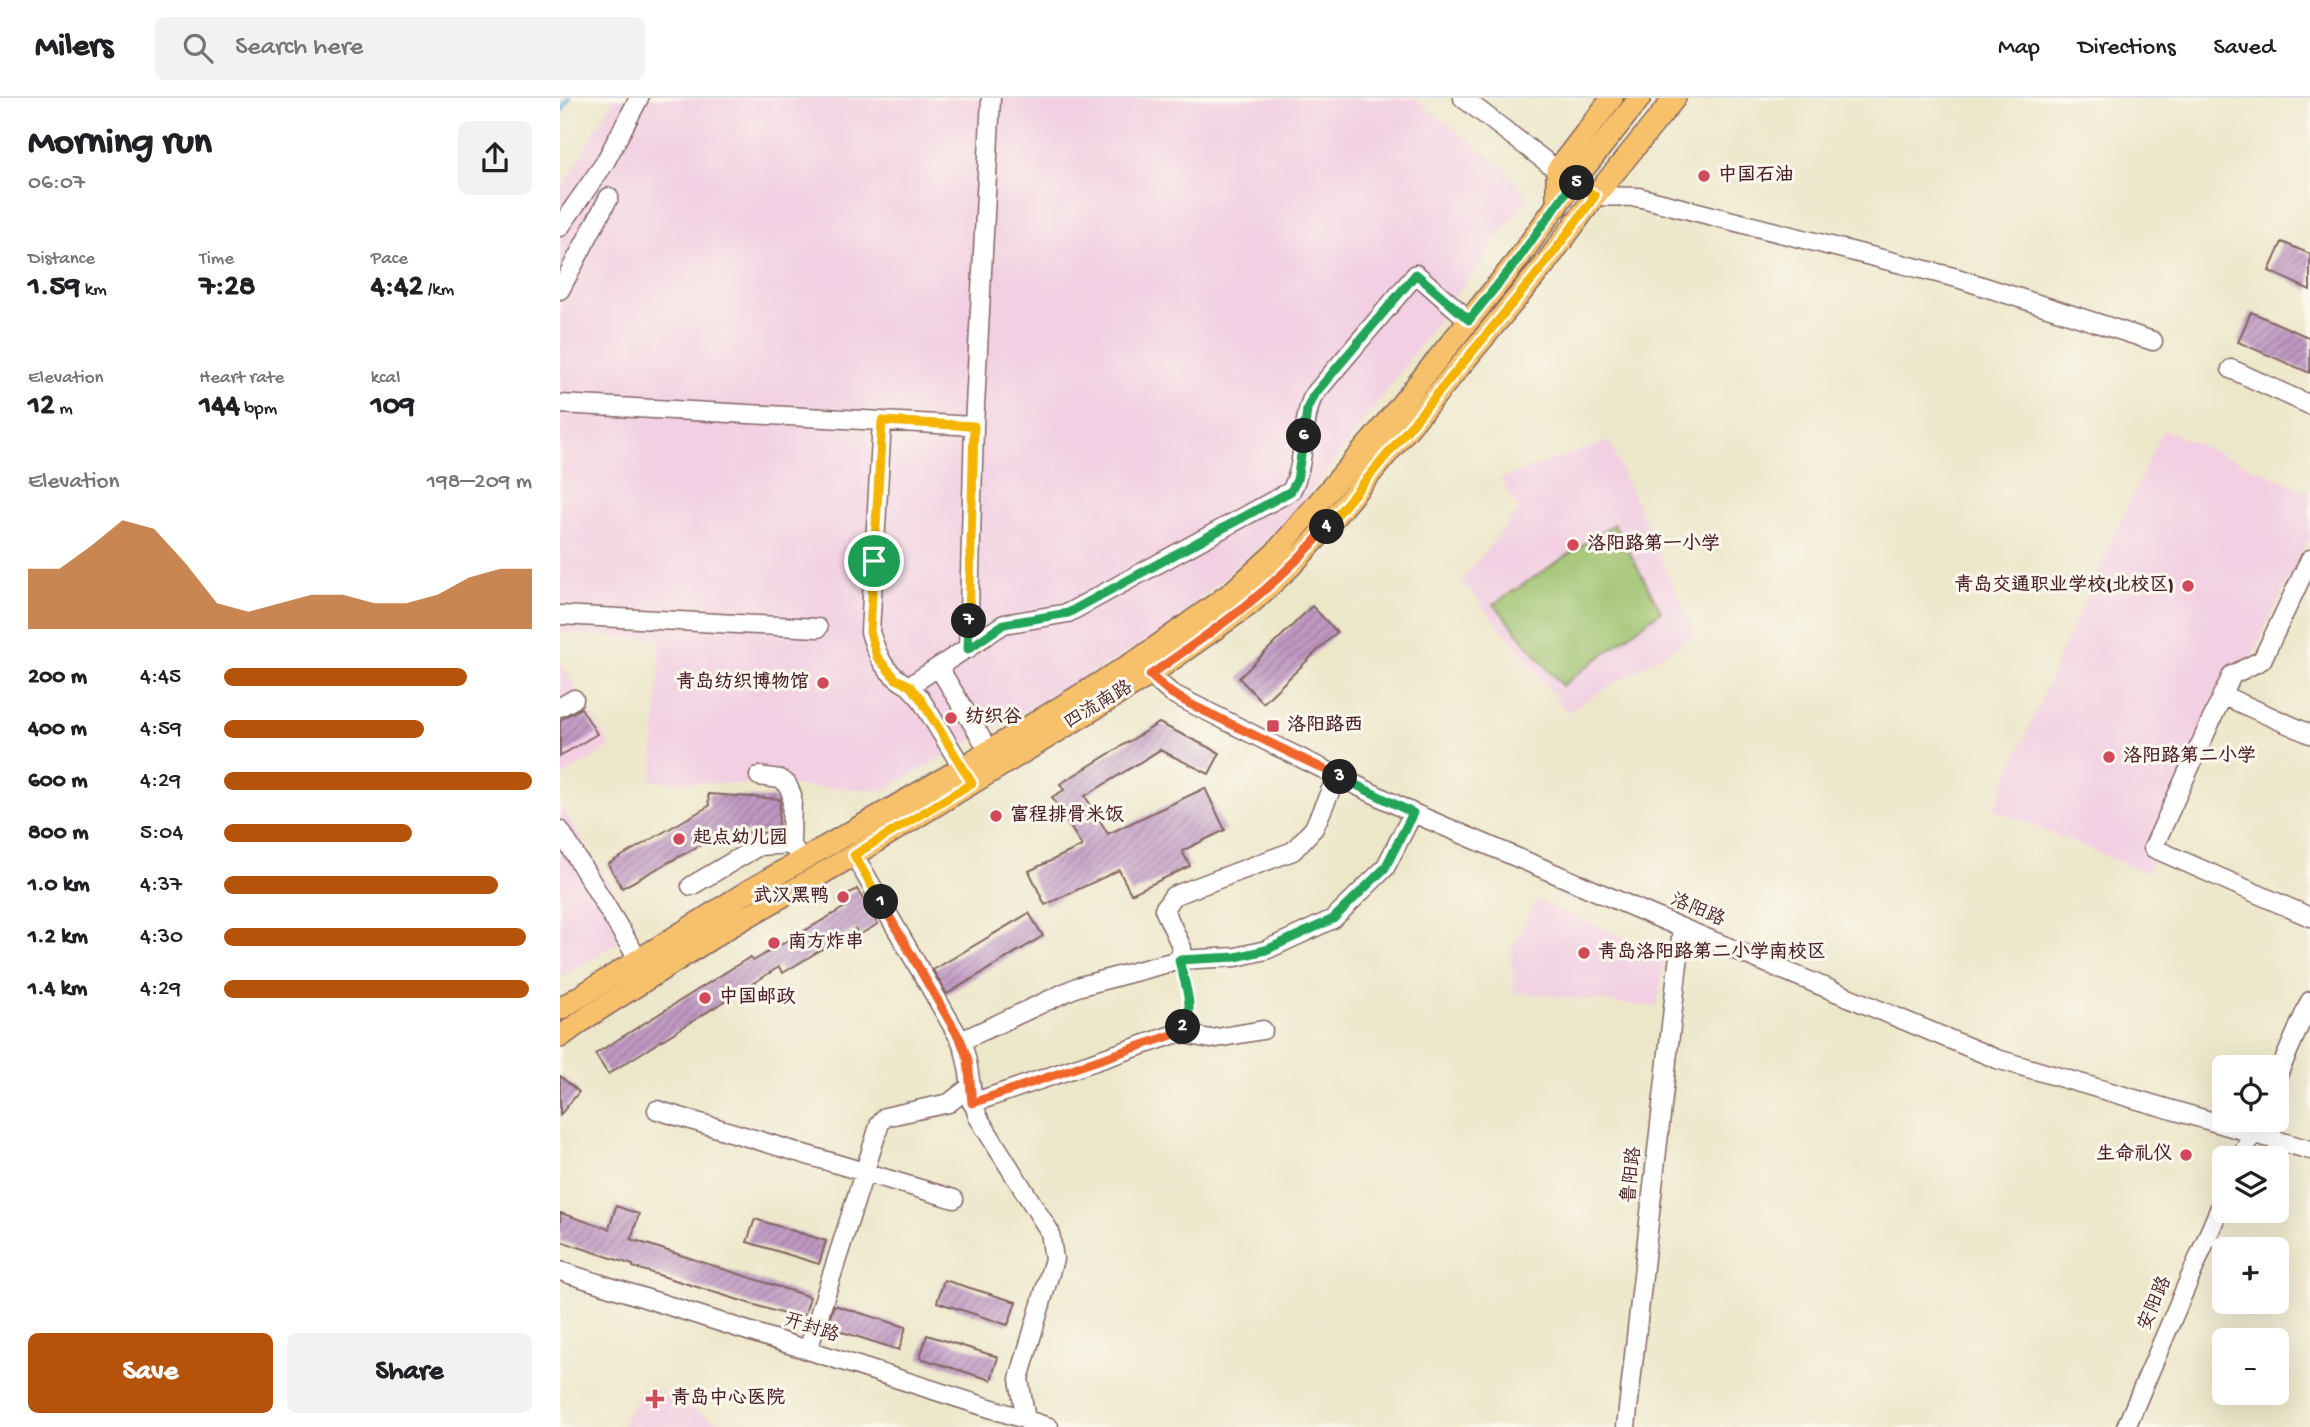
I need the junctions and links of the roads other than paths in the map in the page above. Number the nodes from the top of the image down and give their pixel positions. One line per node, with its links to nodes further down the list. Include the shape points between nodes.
1 (639, 98): 10 (street, via 604,164)
2 (991, 98): 18 (street)
3 (1463, 98): 7 (street)
4 (1612, 98): 7 (main road)
5 (1640, 98): 7 (main road)
6 (1675, 98): 8 (main road, 四流南路)
7 (1566, 176): 8 (street); 12 (main road, 四流南路, via 1557,208)
8 (1595, 196): 13 (street, via 1638,197 1956,278); 23 (main road, 四流南路, via 1475,350 1290,567 1240,612)
9 (609, 197): 11 (street)
10 (560, 227)
11 (560, 290)
12 (1469, 320): 22 (street, via 1416,274 1313,396 1291,491 1068,613 1004,624); 23 (main road, 四流南路, via 1275,552)
13 (2153, 341)
14 (2231, 369): 16 (street)
15 (560, 404): 17 (street)
16 (2310, 405)
17 (882, 421): 18 (street); 25 (street, via 870,632 877,657 896,679)
18 (974, 426): 22 (street)
19 (2310, 559): 26 (street, via 2262,660 2232,676)
20 (560, 615): 21 (street)
21 (818, 628)
22 (968, 649): 24 (street)
23 (1144, 667): 28 (main road, 四流南路); 31 (street, 洛阳路, via 1171,693 1192,705)
24 (939, 668): 25 (street); 28 (street)
25 (909, 685): 29 (street)
26 (2222, 695): 27 (street); 37 (street, via 2153,848)
27 (2310, 734)
28 (994, 758): 29 (main road, 四流南路)
29 (967, 775): 34 (main road, 四流南路); 35 (main road, 四流南路)
30 (759, 776): 34 (street, via 788,784)
31 (1337, 776): 32 (street, 洛阳路); 40 (street, via 1314,828 1293,851 1173,896 1164,909 1182,948)
32 (1413, 813): 38 (street, 洛阳路); 40 (street, via 1385,868 1333,919 1266,950 1236,957)
33 (560, 830): 39 (street)
34 (796, 852): 36 (street, via 759,846); 39 (main road, 四流南路, via 750,890)
35 (854, 855): 44 (main road, 四流南路, via 705,942); 45 (street)
36 (691, 886)
37 (2310, 917)
38 (1682, 928): 49 (street, 洛阳路, via 1997,1059); 59 (street, 鲁阳路)
39 (638, 959): 42 (main road, 四流南路)
40 (1179, 960): 45 (street, via 1077,987)
41 (2310, 1001): 46 (street)
42 (560, 1009)
43 (1263, 1030): 47 (street, via 1210,1040 1178,1033)
44 (560, 1037)
45 (961, 1041): 47 (street)
46 (2287, 1055)
47 (972, 1094): 52 (street, via 885,1117); 57 (street, via 978,1117 1050,1232 1054,1259 1019,1379)
48 (657, 1110): 52 (street)
49 (2212, 1116)
50 (2267, 1132): 51 (street, 洛阳路)
51 (2310, 1150)
52 (864, 1172): 53 (street); 56 (street)
53 (954, 1199)
54 (2213, 1223): 60 (street, 安阳路)
55 (560, 1271): 56 (street, 开封路)
56 (808, 1350): 57 (street, 开封路)
57 (1029, 1423): 58 (street, 开封路)
58 (1049, 1427)
59 (1626, 1427)
60 (2126, 1427)

